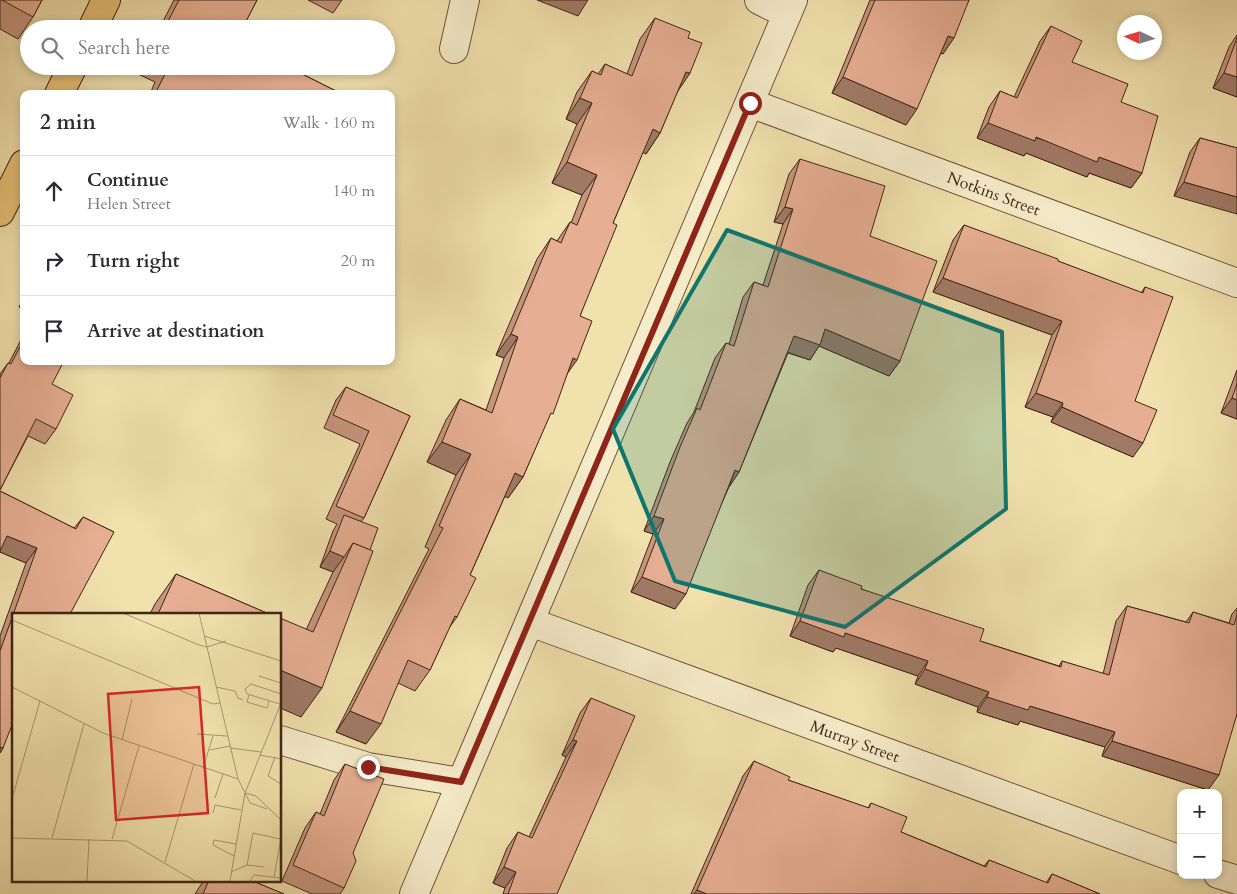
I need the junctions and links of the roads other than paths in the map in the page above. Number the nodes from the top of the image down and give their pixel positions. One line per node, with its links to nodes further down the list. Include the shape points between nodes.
1 (106, 0): 5 (main road)
2 (465, 0): 6 (street)
3 (759, 0): 4 (street)
4 (790, 7): 9 (street)
5 (96, 20)
6 (454, 49)
7 (68, 75): 8 (main road)
8 (61, 90)
9 (750, 103): 12 (street, Notkins Street); 13 (street)
10 (20, 172): 11 (main road)
11 (0, 212)
12 (1237, 283)
13 (530, 622): 15 (street); 16 (street, Murray Street)
14 (281, 740): 15 (street, via 368,767)
15 (461, 782): 19 (street)
16 (1177, 859)
17 (1222, 875): 18 (street)
18 (1237, 880)
19 (414, 894)

